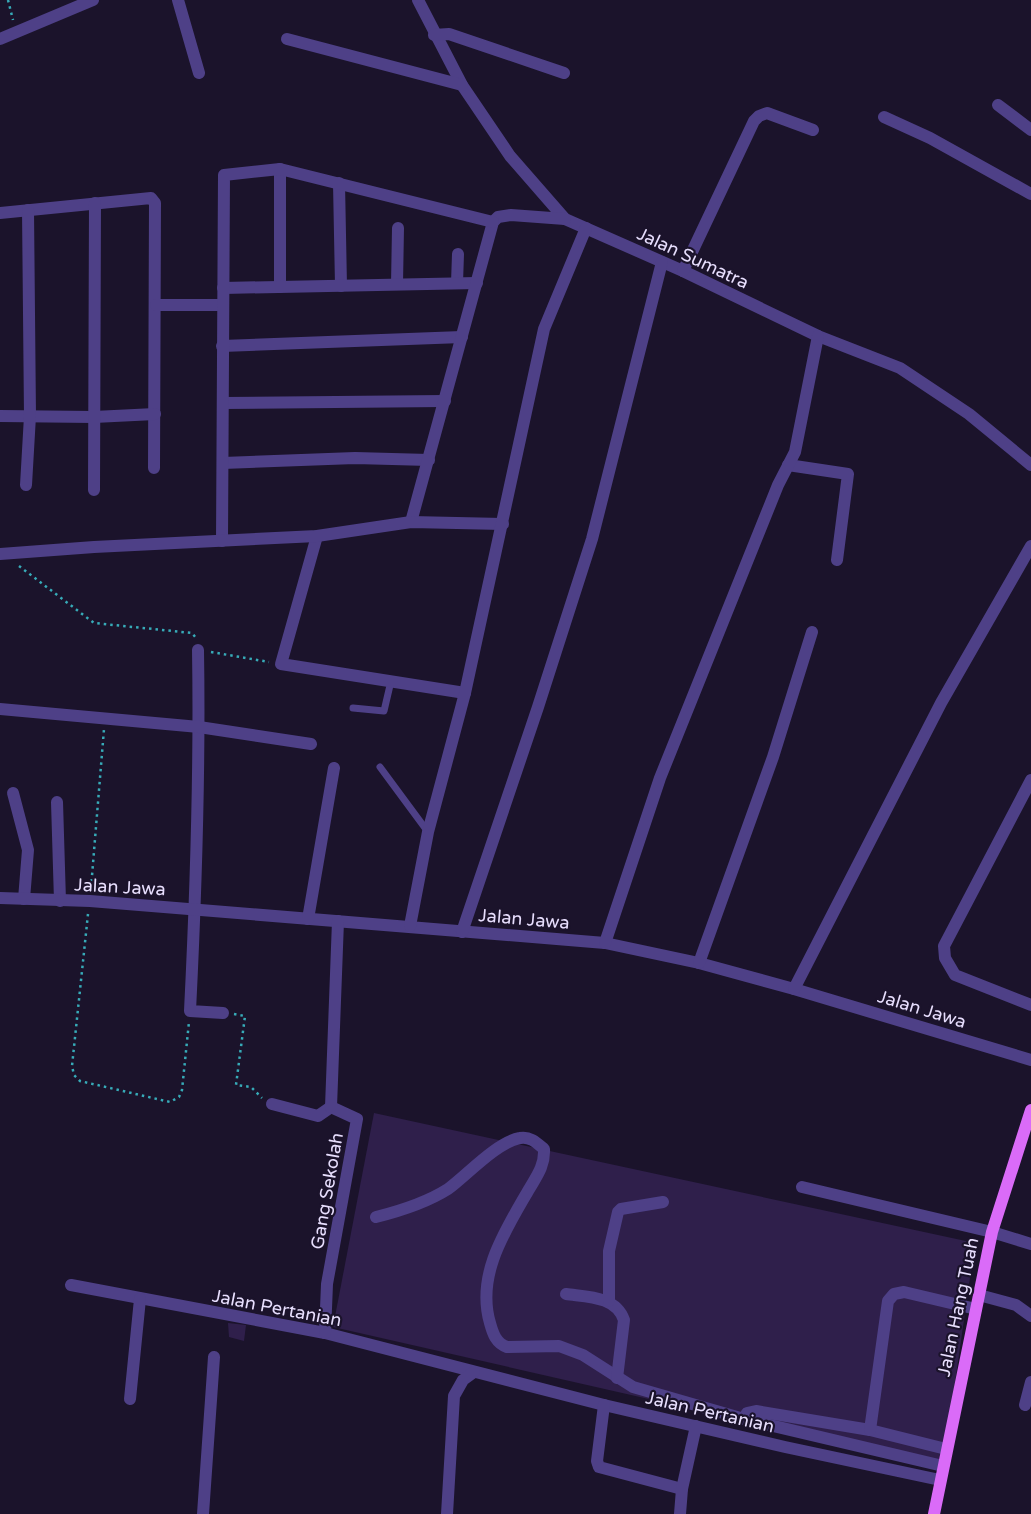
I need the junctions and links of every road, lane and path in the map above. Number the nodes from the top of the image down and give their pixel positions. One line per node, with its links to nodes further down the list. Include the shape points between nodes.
1 (8, 0): 5 (path)
2 (93, 0): 5 (street)
3 (178, 0): 9 (street)
4 (418, 0): 6 (street, Jalan Sumatra)
5 (16, 32): 7 (street)
6 (434, 35): 10 (street, via 449,34); 11 (street, Jalan Sumatra)
7 (0, 39)
8 (287, 40): 11 (street)
9 (199, 73)
10 (564, 73)
11 (462, 85): 22 (street, Jalan Sumatra, via 510,156)
12 (998, 105): 15 (street)
13 (884, 117): 18 (street, via 930,138)
14 (813, 130): 28 (street, via 767,114 759,116)
15 (1031, 130)
16 (280, 168): 17 (street); 33 (street); 34 (street, via 224,175)
17 (339, 183): 23 (street); 32 (street)
18 (1031, 194)
19 (95, 202): 20 (street); 35 (street, via 151,198 155,203); 45 (street)
20 (28, 210): 21 (street); 44 (street)
21 (0, 213)
22 (565, 219): 23 (street, via 511,215 498,217); 25 (street, Jalan Sumatra)
23 (493, 222): 29 (street)
24 (398, 228): 30 (street)
25 (586, 228): 27 (street, Jalan Sumatra); 54 (street, via 544,329)
26 (458, 254): 31 (street)
27 (662, 262): 28 (street, Jalan Sumatra); 84 (street, via 592,539)
28 (683, 272): 37 (street, Jalan Sumatra)
29 (477, 283): 31 (street); 38 (street)
30 (397, 284): 31 (street); 32 (street)
31 (457, 284)
32 (341, 286): 33 (street)
33 (280, 287): 34 (street)
34 (223, 288): 36 (street)
35 (156, 304): 36 (street); 42 (street)
36 (223, 305): 39 (street)
37 (818, 336): 48 (street, via 795,452); 49 (street, Jalan Sumatra, via 900,368 969,414)
38 (462, 337): 39 (street); 40 (street)
39 (222, 346): 41 (street)
40 (445, 401): 41 (street); 46 (street)
41 (223, 403): 47 (street)
42 (155, 414): 45 (street); 50 (street)
43 (0, 416): 44 (street)
44 (30, 416): 45 (street); 51 (street)
45 (94, 416): 52 (street)
46 (429, 460): 47 (street, via 355,458); 53 (street)
47 (223, 463): 56 (street)
48 (788, 465): 59 (street, via 848,474); 85 (street, via 660,778)
49 (1031, 465)
50 (154, 468)
51 (26, 485)
52 (94, 490)
53 (411, 522): 54 (street); 55 (street)
54 (503, 524): 64 (street)
55 (317, 536): 56 (street); 62 (street)
56 (222, 541): 58 (street)
57 (1031, 546): 87 (street, via 937,711)
58 (1, 553): 61 (path, via 94,623 192,633 199,644)
59 (837, 560)
60 (812, 632): 86 (street, via 774,757)
61 (198, 650): 62 (path); 68 (street)
62 (281, 664): 63 (street)
63 (391, 681): 64 (street); 65 (lane, via 384,712)
64 (465, 693): 75 (street)
65 (353, 708)
66 (0, 709): 67 (street)
67 (105, 719): 68 (street); 79 (path)
68 (199, 727): 69 (street); 80 (street)
69 (311, 744)
70 (334, 768): 81 (street)
71 (380, 768): 75 (lane)
72 (1031, 780): 88 (street, via 944,946 944,953 955,976)
73 (13, 793): 77 (street, via 28,850)
74 (57, 802): 78 (street)
75 (428, 832): 83 (street)
76 (0, 898): 77 (street, Jalan Jawa)
77 (24, 899): 78 (street, Jalan Jawa)
78 (60, 901): 79 (street, Jalan Jawa)
79 (90, 901): 80 (street, Jalan Jawa); 89 (path, via 72,1066 74,1076 170,1102 179,1097)
80 (195, 909): 81 (street, Jalan Jawa); 89 (street)
81 (308, 919): 82 (street, Jalan Jawa)
82 (338, 921): 83 (street, Jalan Jawa); 93 (street, Gang Sekolah)
83 (410, 926): 84 (street, Jalan Jawa)
84 (462, 932): 85 (street, Jalan Jawa)
85 (605, 943): 86 (street, Jalan Jawa)
86 (698, 963): 87 (street, Jalan Jawa)
87 (794, 989): 91 (street, Jalan Jawa)
88 (1031, 1005)
89 (190, 1011): 90 (street)
90 (222, 1013): 92 (path, via 245,1016 236,1086 251,1087)
91 (1031, 1060)
92 (272, 1104): 93 (street, via 318,1116)
93 (331, 1107): 107 (street, Gang Sekolah, via 357,1119 327,1284)
94 (1031, 1110): 98 (main road, Jalan Hang Tuah)
95 (802, 1187): 98 (street)
96 (663, 1202): 104 (street, via 618,1212 609,1250)
97 (376, 1217): 110 (street, via 404,1210 440,1193 510,1142 528,1137 536,1142 544,1149 542,1166 491,1261 486,1303 494,1336 507,1347 547,1346 572,1350)
98 (992, 1232): 99 (street); 102 (main road, Jalan Hang Tuah)
99 (1031, 1244)
100 (71, 1285): 103 (street, Jalan Pertanian)
101 (566, 1294): 104 (street)
102 (979, 1295): 105 (main road, Jalan Hang Tuah); 106 (street, via 1016,1305)
103 (140, 1299): 107 (street, Jalan Pertanian); 112 (street)
104 (609, 1301): 110 (street, via 624,1320)
105 (976, 1309): 117 (street, via 904,1292 891,1297); 118 (main road, Jalan Hang Tuah)
106 (1031, 1316)
107 (325, 1333): 109 (street, Jalan Pertanian)
108 (214, 1356): 122 (street)
109 (474, 1372): 113 (street, Jalan Pertanian); 123 (street, via 463,1380 454,1396)
110 (617, 1378): 115 (street, via 633,1387)
111 (1031, 1382): 114 (street)
112 (130, 1399)
113 (604, 1405): 116 (street, Jalan Pertanian); 121 (street, via 599,1467)
114 (1025, 1405)
115 (744, 1419): 117 (street, via 747,1413 756,1411); 119 (street)
116 (696, 1426): 120 (street, Jalan Pertanian); 121 (street)
117 (870, 1430): 118 (street)
118 (946, 1449): 119 (main road, Jalan Hang Tuah)
119 (943, 1466): 120 (main road, Jalan Hang Tuah)
120 (940, 1480): 125 (main road, Jalan Hang Tuah)
121 (682, 1489): 124 (street)
122 (202, 1514)
123 (447, 1514)
124 (680, 1514)
125 (934, 1514)

